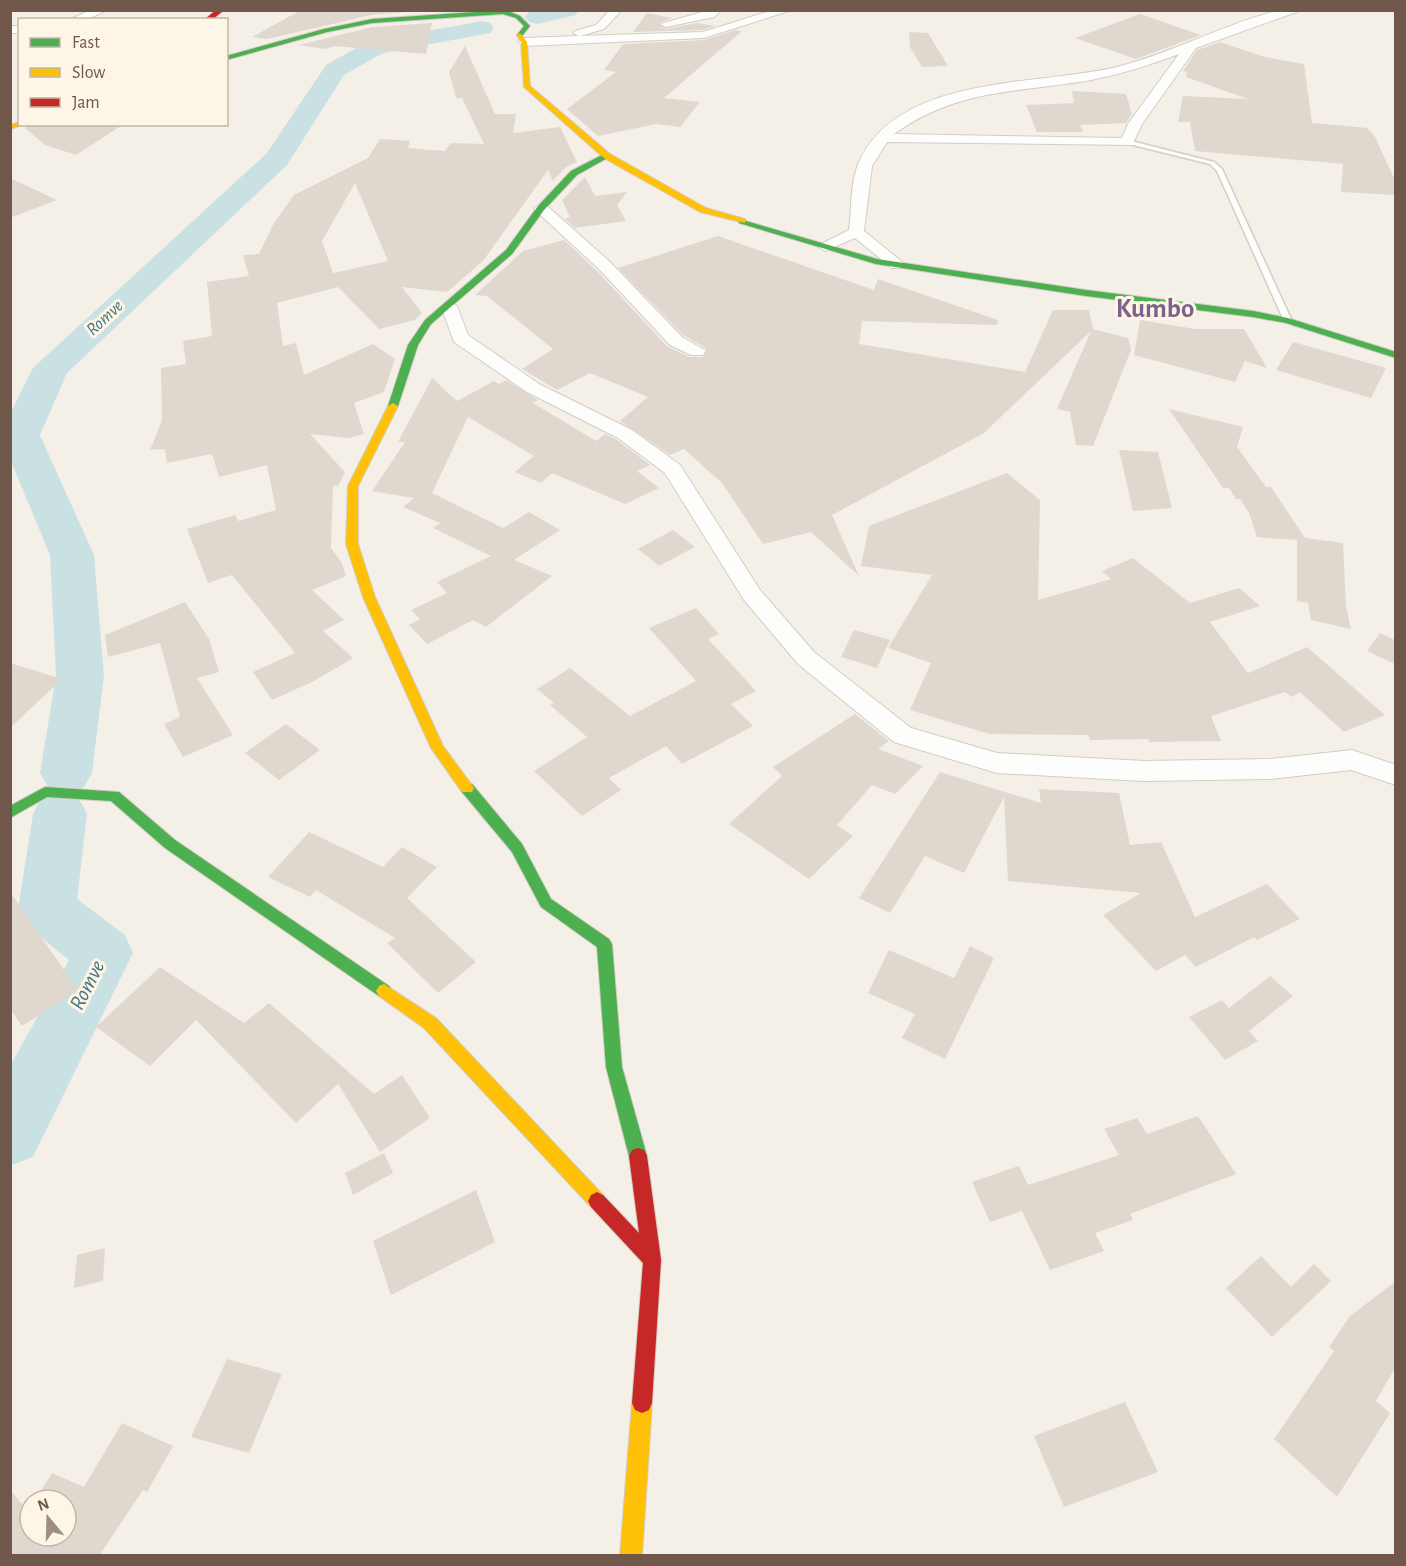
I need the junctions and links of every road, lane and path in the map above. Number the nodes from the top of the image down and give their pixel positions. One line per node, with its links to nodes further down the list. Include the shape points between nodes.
1 (102, 10): 7 (street)
2 (617, 10): 8 (street, via 600,27)
3 (717, 10): 8 (street, via 710,15 648,27)
4 (787, 10): 9 (street, via 704,35)
5 (1297, 10): 10 (street, via 1261,19)
6 (500, 11): 9 (street, via 518,17 527,26 519,33); 11 (street, via 372,21)
7 (80, 18)
8 (582, 33): 9 (street)
9 (531, 41): 14 (street, via 527,87)
10 (1190, 47): 12 (street, via 1104,75 1006,87 933,104 910,116); 13 (street, via 1135,124)
11 (228, 57)
12 (883, 138): 13 (street); 16 (street, via 866,161)
13 (1127, 142): 20 (lane, via 1212,163 1220,170)
14 (607, 156): 15 (street, via 574,173); 17 (street, via 703,210)
15 (541, 208): 19 (street, via 509,252); 21 (street, via 604,265 676,341)
16 (856, 232): 17 (street); 18 (street)
17 (825, 246): 18 (street)
18 (898, 265): 20 (street)
19 (449, 306): 23 (street, via 460,338 533,388 625,434 673,469 752,595 806,658 903,735 997,763 1144,771 1270,769 1352,760); 25 (street, via 428,322 413,345 391,412 354,486 352,544 369,597 438,748 517,848 546,903 604,944 614,1067 641,1166)
20 (1288, 321): 22 (street)
21 (698, 351)
22 (1395, 355)
23 (1395, 775)
24 (10, 813): 25 (street, via 45,792 114,796 170,844 430,1023)
25 (652, 1260): 26 (street)
26 (632, 1556)

